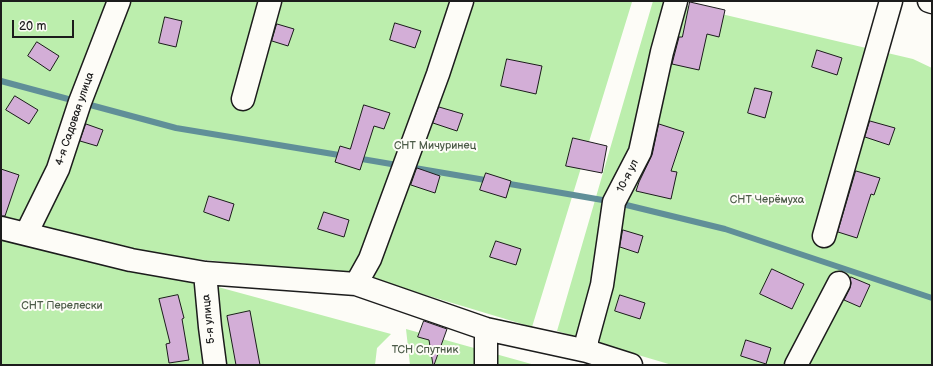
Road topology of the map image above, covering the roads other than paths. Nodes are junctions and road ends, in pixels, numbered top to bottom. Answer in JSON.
{"nodes":[{"id":1,"x":119,"y":1,"type":"edge"},
{"id":2,"x":270,"y":1,"type":"edge"},
{"id":3,"x":462,"y":1,"type":"edge"},
{"id":4,"x":676,"y":1,"type":"edge"},
{"id":5,"x":891,"y":1,"type":"edge"},
{"id":6,"x":928,"y":1,"type":"edge"},
{"id":7,"x":932,"y":2,"type":"edge"},
{"id":8,"x":243,"y":99,"type":"dead end"},
{"id":9,"x":1,"y":228,"type":"edge"},
{"id":10,"x":26,"y":234,"type":"junction"},
{"id":11,"x":824,"y":236,"type":"dead end"},
{"id":12,"x":205,"y":273,"type":"junction"},
{"id":13,"x":839,"y":283,"type":"dead end"},
{"id":14,"x":356,"y":284,"type":"junction"},
{"id":15,"x":486,"y":329,"type":"junction"},
{"id":16,"x":587,"y":351,"type":"junction"},
{"id":17,"x":215,"y":365,"type":"edge"},
{"id":18,"x":486,"y":365,"type":"edge"},
{"id":19,"x":631,"y":365,"type":"edge"},
{"id":20,"x":796,"y":365,"type":"edge"}],
"edges":[{"from":1,"to":10,"type":"street","name":"4-я Садовая улица"},
{"from":2,"to":8,"type":"street"},
{"from":3,"to":14,"type":"street"},
{"from":4,"to":16,"type":"street","name":"10-я ул"},
{"from":5,"to":11,"type":"street"},
{"from":6,"to":7,"type":"street"},
{"from":9,"to":10,"type":"street"},
{"from":10,"to":12,"type":"street"},
{"from":12,"to":14,"type":"street"},
{"from":12,"to":17,"type":"street","name":"5-я улица"},
{"from":13,"to":20,"type":"street"},
{"from":14,"to":15,"type":"street"},
{"from":15,"to":16,"type":"street"},
{"from":15,"to":18,"type":"street"},
{"from":16,"to":19,"type":"street"}]}
